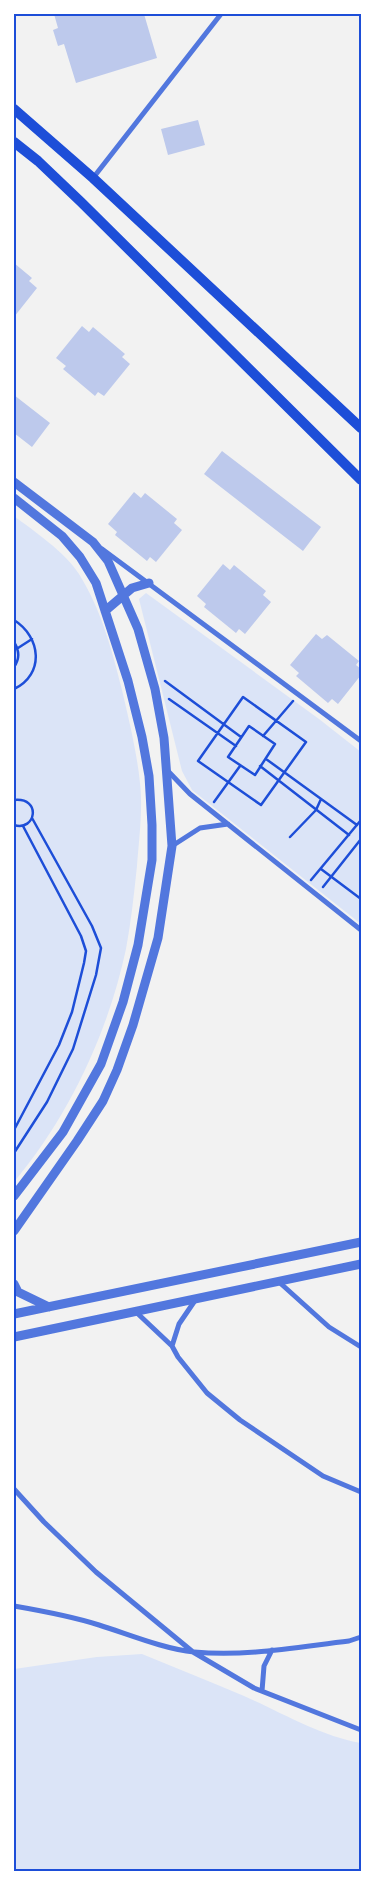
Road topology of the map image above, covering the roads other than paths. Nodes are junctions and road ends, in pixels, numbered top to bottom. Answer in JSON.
{"nodes":[{"id":1,"x":221,"y":14,"type":"edge"},
{"id":2,"x":14,"y":109,"type":"edge"},
{"id":3,"x":14,"y":142,"type":"edge"},
{"id":4,"x":93,"y":178,"type":"junction"},
{"id":5,"x":361,"y":428,"type":"edge"},
{"id":6,"x":361,"y":480,"type":"edge"},
{"id":7,"x":14,"y":482,"type":"edge"},
{"id":8,"x":14,"y":498,"type":"edge"},
{"id":9,"x":93,"y":542,"type":"junction"},
{"id":10,"x":149,"y":583,"type":"junction"},
{"id":11,"x":123,"y":596,"type":"junction"},
{"id":12,"x":105,"y":611,"type":"junction"},
{"id":13,"x":361,"y":740,"type":"edge"},
{"id":14,"x":167,"y":770,"type":"junction"},
{"id":15,"x":228,"y":824,"type":"junction"},
{"id":16,"x":172,"y":846,"type":"junction"},
{"id":17,"x":361,"y":930,"type":"edge"},
{"id":18,"x":14,"y":1196,"type":"edge"},
{"id":19,"x":14,"y":1231,"type":"edge"},
{"id":20,"x":361,"y":1242,"type":"edge"},
{"id":21,"x":361,"y":1264,"type":"edge"},
{"id":22,"x":279,"y":1282,"type":"junction"},
{"id":23,"x":14,"y":1284,"type":"edge"},
{"id":24,"x":196,"y":1299,"type":"junction"},
{"id":25,"x":49,"y":1307,"type":"junction"},
{"id":26,"x":136,"y":1311,"type":"junction"},
{"id":27,"x":14,"y":1314,"type":"edge"},
{"id":28,"x":14,"y":1337,"type":"edge"},
{"id":29,"x":172,"y":1346,"type":"junction"},
{"id":30,"x":361,"y":1346,"type":"edge"},
{"id":31,"x":14,"y":1490,"type":"edge"},
{"id":32,"x":361,"y":1492,"type":"edge"},
{"id":33,"x":14,"y":1606,"type":"edge"},
{"id":34,"x":361,"y":1637,"type":"edge"},
{"id":35,"x":272,"y":1650,"type":"junction"},
{"id":36,"x":193,"y":1652,"type":"junction"},
{"id":37,"x":262,"y":1692,"type":"junction"},
{"id":38,"x":361,"y":1730,"type":"edge"}],
"edges":[{"from":1,"to":4,"type":"street"},
{"from":2,"to":4,"type":"main road"},
{"from":3,"to":6,"type":"main road"},
{"from":4,"to":5,"type":"main road"},
{"from":7,"to":9,"type":"street"},
{"from":8,"to":12,"type":"street"},
{"from":9,"to":10,"type":"street"},
{"from":9,"to":11,"type":"street"},
{"from":10,"to":11,"type":"street"},
{"from":10,"to":13,"type":"street"},
{"from":11,"to":12,"type":"street"},
{"from":11,"to":14,"type":"street"},
{"from":12,"to":18,"type":"street"},
{"from":14,"to":15,"type":"street"},
{"from":14,"to":16,"type":"street"},
{"from":15,"to":16,"type":"street"},
{"from":15,"to":17,"type":"street"},
{"from":16,"to":19,"type":"street"},
{"from":20,"to":25,"type":"street"},
{"from":21,"to":22,"type":"street"},
{"from":22,"to":24,"type":"street"},
{"from":22,"to":30,"type":"street"},
{"from":23,"to":25,"type":"street"},
{"from":24,"to":26,"type":"street"},
{"from":24,"to":29,"type":"street"},
{"from":25,"to":27,"type":"street"},
{"from":26,"to":28,"type":"street"},
{"from":26,"to":29,"type":"street"},
{"from":29,"to":32,"type":"street"},
{"from":31,"to":36,"type":"street"},
{"from":33,"to":36,"type":"street"},
{"from":34,"to":35,"type":"street"},
{"from":35,"to":36,"type":"street"},
{"from":35,"to":37,"type":"street"},
{"from":36,"to":37,"type":"street"},
{"from":37,"to":38,"type":"street"}]}
